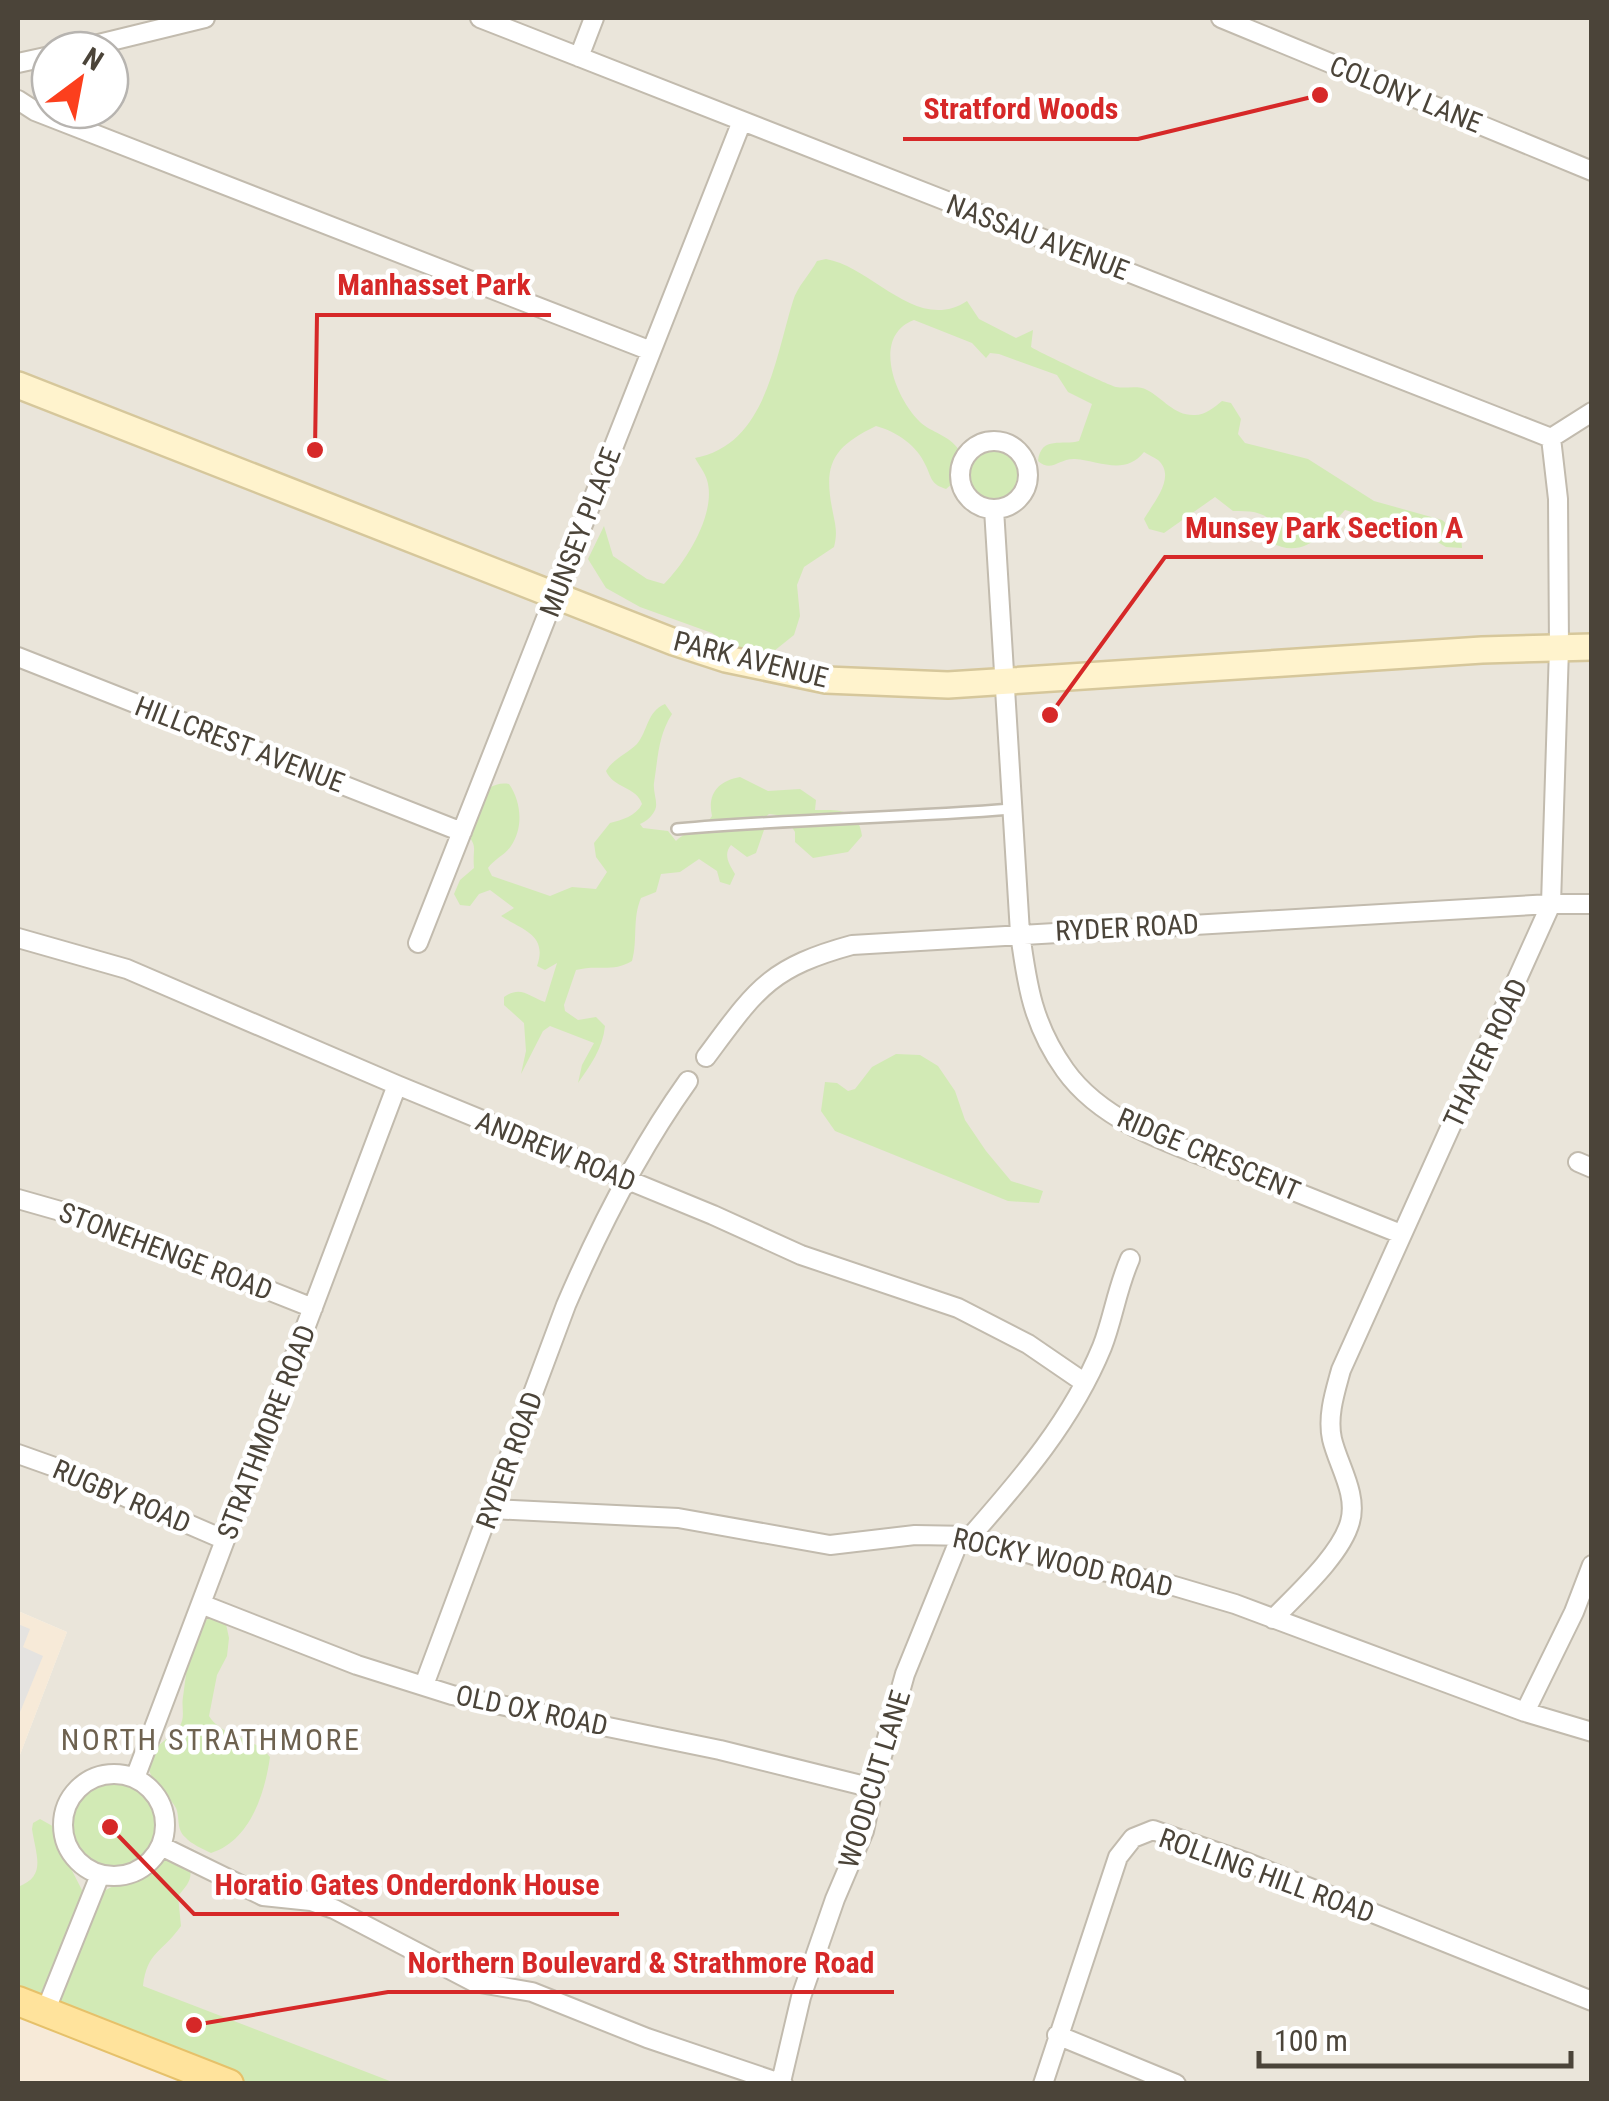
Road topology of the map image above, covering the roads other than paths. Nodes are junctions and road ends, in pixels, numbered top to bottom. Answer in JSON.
{"nodes":[{"id":1,"x":205,"y":18,"type":"edge"},
{"id":2,"x":480,"y":18,"type":"edge"},
{"id":3,"x":594,"y":18,"type":"edge"},
{"id":4,"x":1221,"y":18,"type":"edge"},
{"id":5,"x":130,"y":36,"type":"edge"},
{"id":6,"x":579,"y":57,"type":"junction"},
{"id":7,"x":18,"y":100,"type":"edge"},
{"id":8,"x":742,"y":121,"type":"junction"},
{"id":9,"x":1592,"y":171,"type":"edge"},
{"id":10,"x":651,"y":350,"type":"junction"},
{"id":11,"x":18,"y":385,"type":"edge"},
{"id":12,"x":1592,"y":412,"type":"edge"},
{"id":13,"x":1551,"y":438,"type":"junction"},
{"id":14,"x":994,"y":509,"type":"dead end"},
{"id":15,"x":555,"y":595,"type":"junction"},
{"id":16,"x":1560,"y":648,"type":"junction"},
{"id":17,"x":1592,"y":648,"type":"edge"},
{"id":18,"x":18,"y":657,"type":"edge"},
{"id":19,"x":1004,"y":681,"type":"junction"},
{"id":20,"x":1012,"y":809,"type":"junction"},
{"id":21,"x":677,"y":829,"type":"dead end"},
{"id":22,"x":462,"y":832,"type":"junction"},
{"id":23,"x":1551,"y":904,"type":"junction"},
{"id":24,"x":1592,"y":904,"type":"edge"},
{"id":25,"x":1020,"y":933,"type":"junction"},
{"id":26,"x":18,"y":938,"type":"edge"},
{"id":27,"x":418,"y":943,"type":"dead end"},
{"id":28,"x":706,"y":1057,"type":"dead end"},
{"id":29,"x":688,"y":1081,"type":"dead end"},
{"id":30,"x":396,"y":1086,"type":"junction"},
{"id":31,"x":626,"y":1180,"type":"junction"},
{"id":32,"x":18,"y":1199,"type":"edge"},
{"id":33,"x":1401,"y":1234,"type":"junction"},
{"id":34,"x":1130,"y":1260,"type":"dead end"},
{"id":35,"x":312,"y":1308,"type":"junction"},
{"id":36,"x":1086,"y":1383,"type":"junction"},
{"id":37,"x":18,"y":1454,"type":"edge"},
{"id":38,"x":490,"y":1509,"type":"junction"},
{"id":39,"x":966,"y":1536,"type":"junction"},
{"id":40,"x":225,"y":1540,"type":"junction"},
{"id":41,"x":1592,"y":1565,"type":"edge"},
{"id":42,"x":201,"y":1604,"type":"junction"},
{"id":43,"x":1273,"y":1619,"type":"junction"},
{"id":44,"x":424,"y":1685,"type":"junction"},
{"id":45,"x":1526,"y":1712,"type":"junction"},
{"id":46,"x":1592,"y":1732,"type":"edge"},
{"id":47,"x":135,"y":1778,"type":"junction"},
{"id":48,"x":873,"y":1788,"type":"junction"},
{"id":49,"x":162,"y":1846,"type":"junction"},
{"id":50,"x":100,"y":1875,"type":"junction"},
{"id":51,"x":1592,"y":2000,"type":"edge"},
{"id":52,"x":18,"y":2002,"type":"edge"},
{"id":53,"x":46,"y":2012,"type":"junction"},
{"id":54,"x":1057,"y":2035,"type":"junction"},
{"id":55,"x":782,"y":2083,"type":"edge"},
{"id":56,"x":230,"y":2084,"type":"edge"},
{"id":57,"x":1043,"y":2084,"type":"edge"},
{"id":58,"x":1176,"y":2084,"type":"edge"}],
"edges":[{"from":1,"to":5,"type":"street"},
{"from":2,"to":6,"type":"street","name":"NASSAU AVENUE"},
{"from":3,"to":6,"type":"street"},
{"from":4,"to":9,"type":"street","name":"COLONY LANE"},
{"from":6,"to":8,"type":"street","name":"NASSAU AVENUE"},
{"from":7,"to":10,"type":"street"},
{"from":8,"to":10,"type":"street","name":"MUNSEY PLACE"},
{"from":8,"to":13,"type":"street","name":"NASSAU AVENUE"},
{"from":10,"to":15,"type":"street","name":"MUNSEY PLACE"},
{"from":11,"to":15,"type":"street","name":"PARK AVENUE"},
{"from":12,"to":13,"type":"street"},
{"from":13,"to":16,"type":"street","name":"THAYER ROAD"},
{"from":14,"to":19,"type":"street","name":"RIDGE CRESCENT"},
{"from":15,"to":19,"type":"street","name":"PARK AVENUE"},
{"from":15,"to":22,"type":"street","name":"MUNSEY PLACE"},
{"from":16,"to":17,"type":"street","name":"PARK AVENUE"},
{"from":16,"to":19,"type":"street","name":"PARK AVENUE"},
{"from":16,"to":23,"type":"street","name":"THAYER ROAD"},
{"from":18,"to":22,"type":"street","name":"HILLCREST AVENUE"},
{"from":19,"to":20,"type":"street","name":"RIDGE CRESCENT"},
{"from":20,"to":21,"type":"lane"},
{"from":20,"to":25,"type":"street","name":"RIDGE CRESCENT"},
{"from":22,"to":27,"type":"street","name":"MUNSEY PLACE"},
{"from":23,"to":24,"type":"street","name":"RYDER ROAD"},
{"from":23,"to":25,"type":"street","name":"RYDER ROAD"},
{"from":23,"to":33,"type":"street","name":"THAYER ROAD"},
{"from":25,"to":28,"type":"street","name":"RYDER ROAD"},
{"from":25,"to":33,"type":"street","name":"RIDGE CRESCENT"},
{"from":26,"to":30,"type":"street","name":"ANDREW ROAD"},
{"from":29,"to":31,"type":"street","name":"RYDER ROAD"},
{"from":30,"to":31,"type":"street","name":"ANDREW ROAD"},
{"from":30,"to":35,"type":"street","name":"STRATHMORE ROAD"},
{"from":31,"to":36,"type":"street","name":"ANDREW ROAD"},
{"from":31,"to":38,"type":"street","name":"RYDER ROAD"},
{"from":32,"to":35,"type":"street","name":"STONEHENGE ROAD"},
{"from":33,"to":43,"type":"street","name":"THAYER ROAD"},
{"from":34,"to":36,"type":"street","name":"WOODCUT LANE"},
{"from":35,"to":40,"type":"street","name":"STRATHMORE ROAD"},
{"from":36,"to":39,"type":"street","name":"WOODCUT LANE"},
{"from":37,"to":40,"type":"street","name":"RUGBY ROAD"},
{"from":38,"to":39,"type":"street","name":"ROCKY WOOD ROAD"},
{"from":38,"to":44,"type":"street","name":"RYDER ROAD"},
{"from":39,"to":43,"type":"street","name":"ROCKY WOOD ROAD"},
{"from":39,"to":48,"type":"street","name":"WOODCUT LANE"},
{"from":40,"to":42,"type":"street","name":"STRATHMORE ROAD"},
{"from":41,"to":45,"type":"street"},
{"from":42,"to":44,"type":"street","name":"OLD OX ROAD"},
{"from":42,"to":47,"type":"street","name":"STRATHMORE ROAD"},
{"from":43,"to":45,"type":"street","name":"ROCKY WOOD ROAD"},
{"from":44,"to":48,"type":"street","name":"OLD OX ROAD"},
{"from":45,"to":46,"type":"street","name":"ROCKY WOOD ROAD"},
{"from":47,"to":49,"type":"street"},
{"from":47,"to":50,"type":"street"},
{"from":48,"to":55,"type":"street","name":"WOODCUT LANE"},
{"from":49,"to":50,"type":"street"},
{"from":49,"to":55,"type":"street"},
{"from":50,"to":53,"type":"street"},
{"from":51,"to":54,"type":"street","name":"ROLLING HILL ROAD"},
{"from":52,"to":53,"type":"main road"},
{"from":53,"to":56,"type":"main road"},
{"from":54,"to":57,"type":"street","name":"ROLLING HILL ROAD"},
{"from":54,"to":58,"type":"street"}]}
